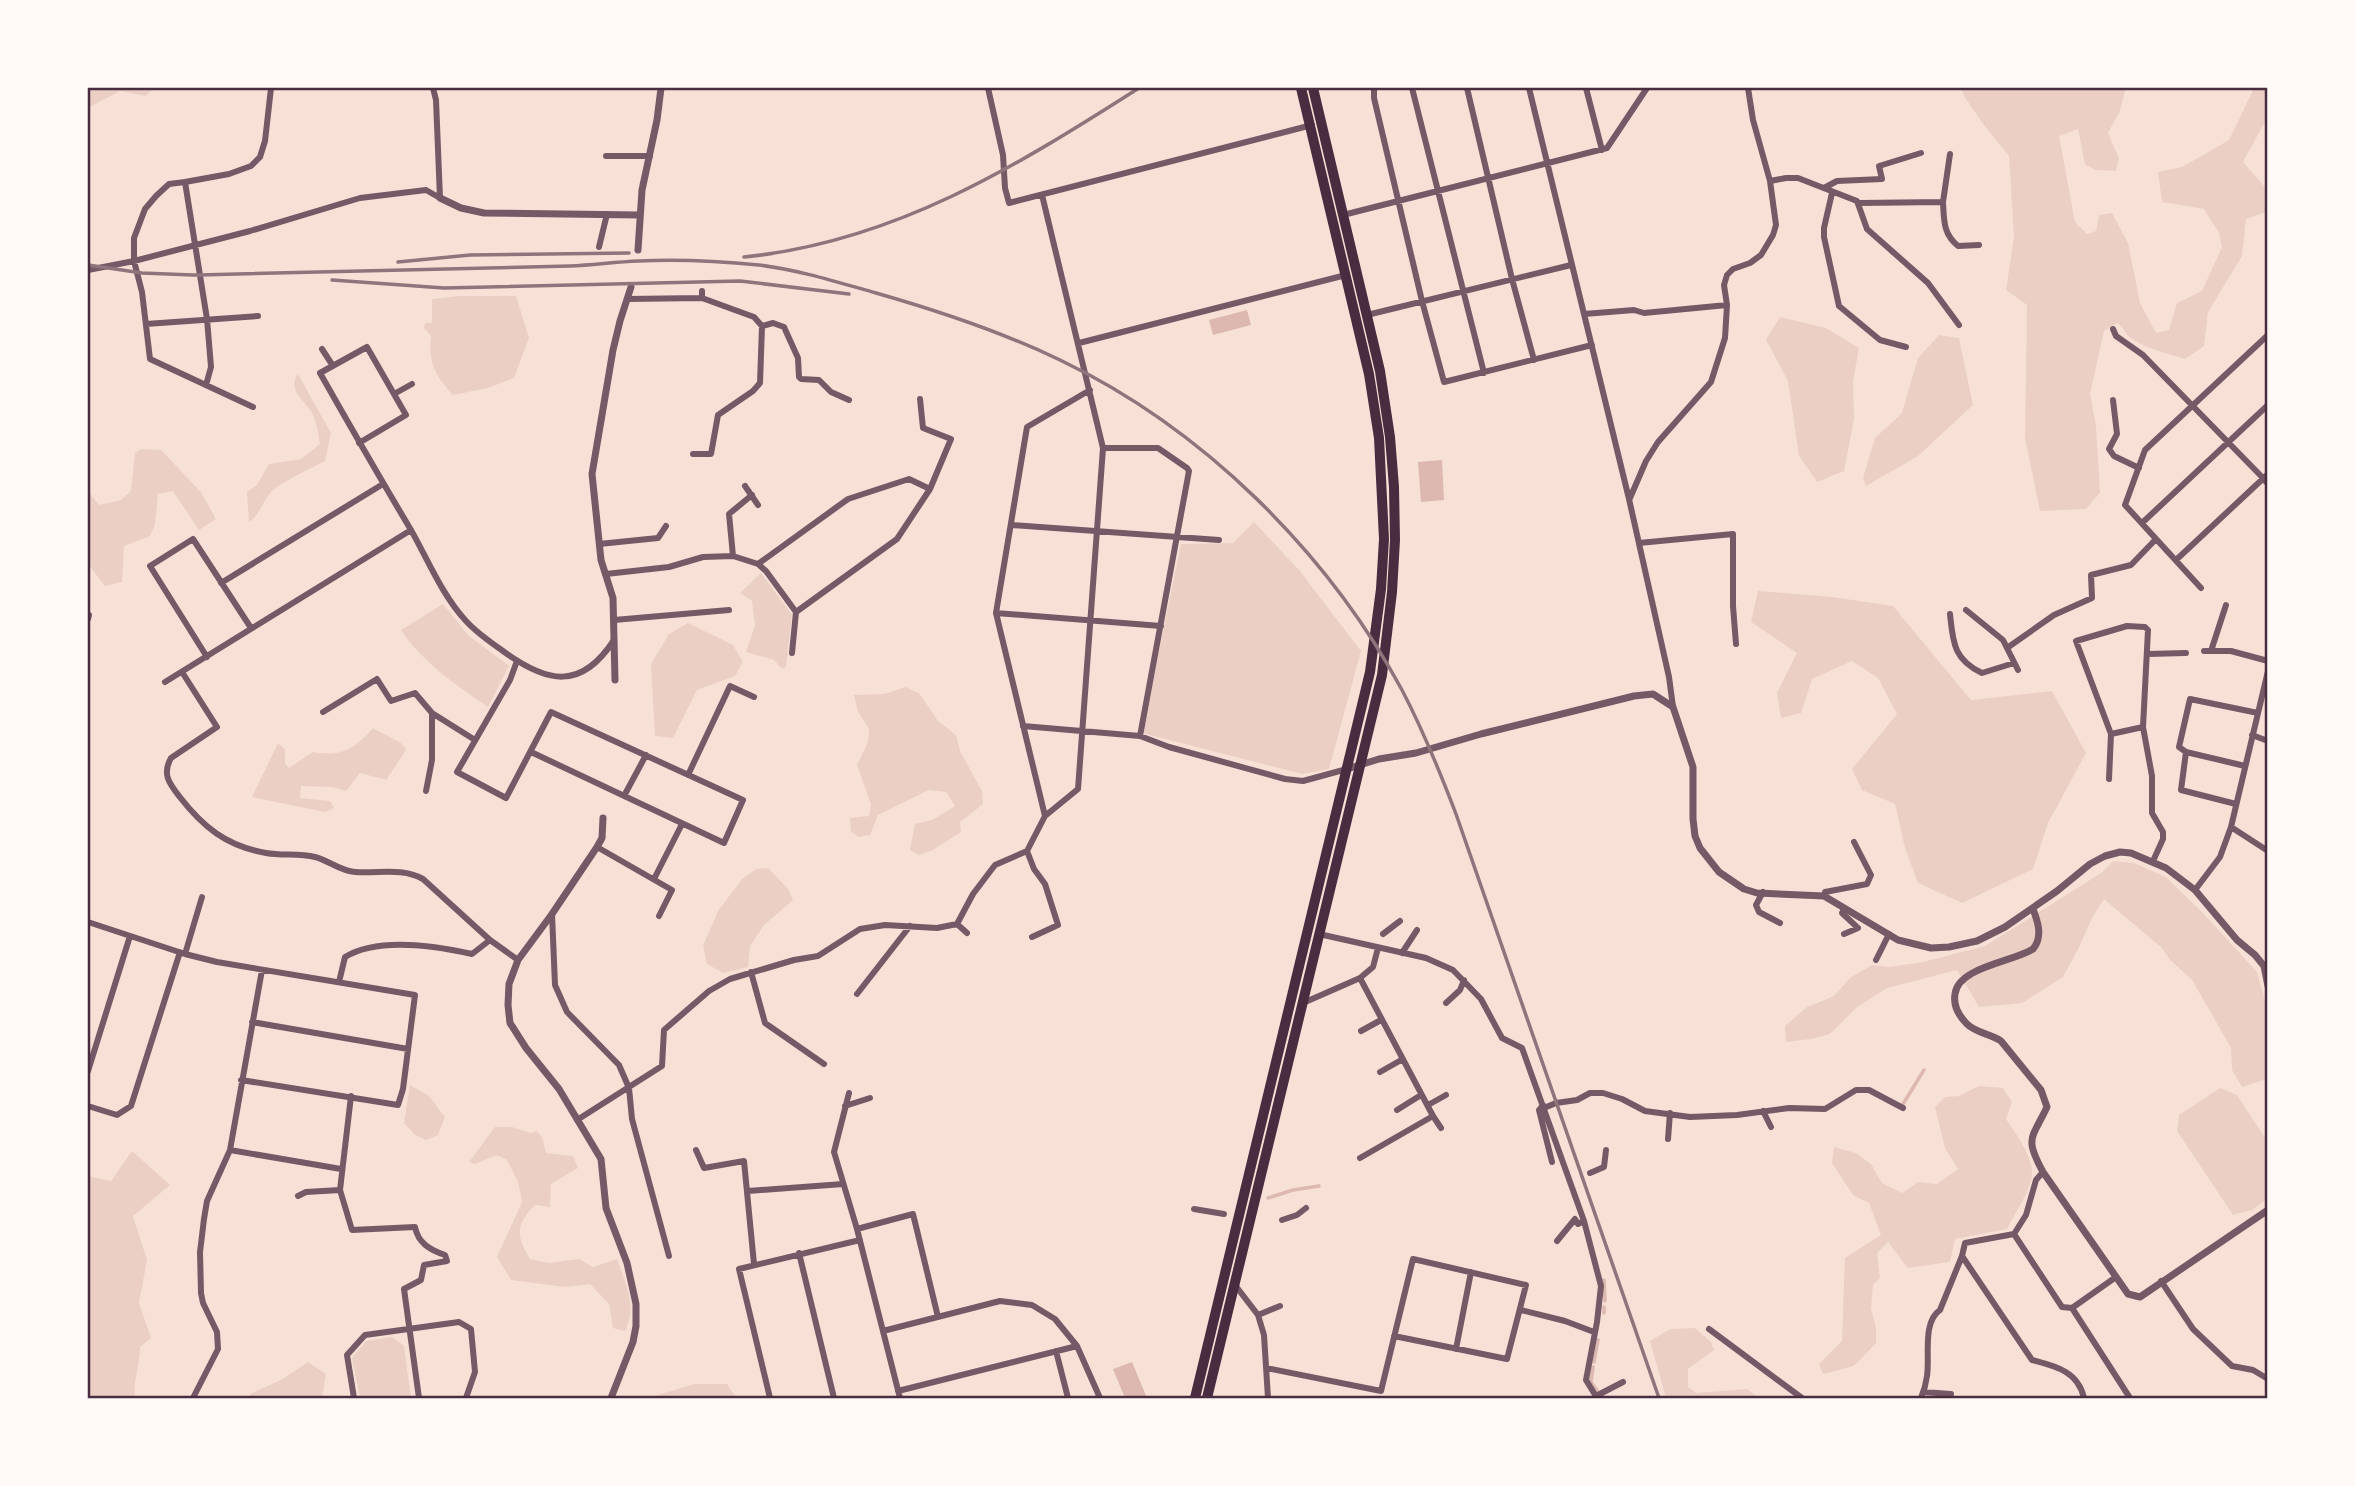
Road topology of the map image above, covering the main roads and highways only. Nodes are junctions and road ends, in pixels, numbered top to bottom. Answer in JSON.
{"nodes":[{"id":1,"x":1301,"y":88,"type":"edge"},
{"id":2,"x":1313,"y":88,"type":"edge"},
{"id":3,"x":1195,"y":1398,"type":"edge"},
{"id":4,"x":1207,"y":1398,"type":"edge"}],
"edges":[{"from":1,"to":3,"type":"highway"},
{"from":2,"to":4,"type":"highway"}]}
